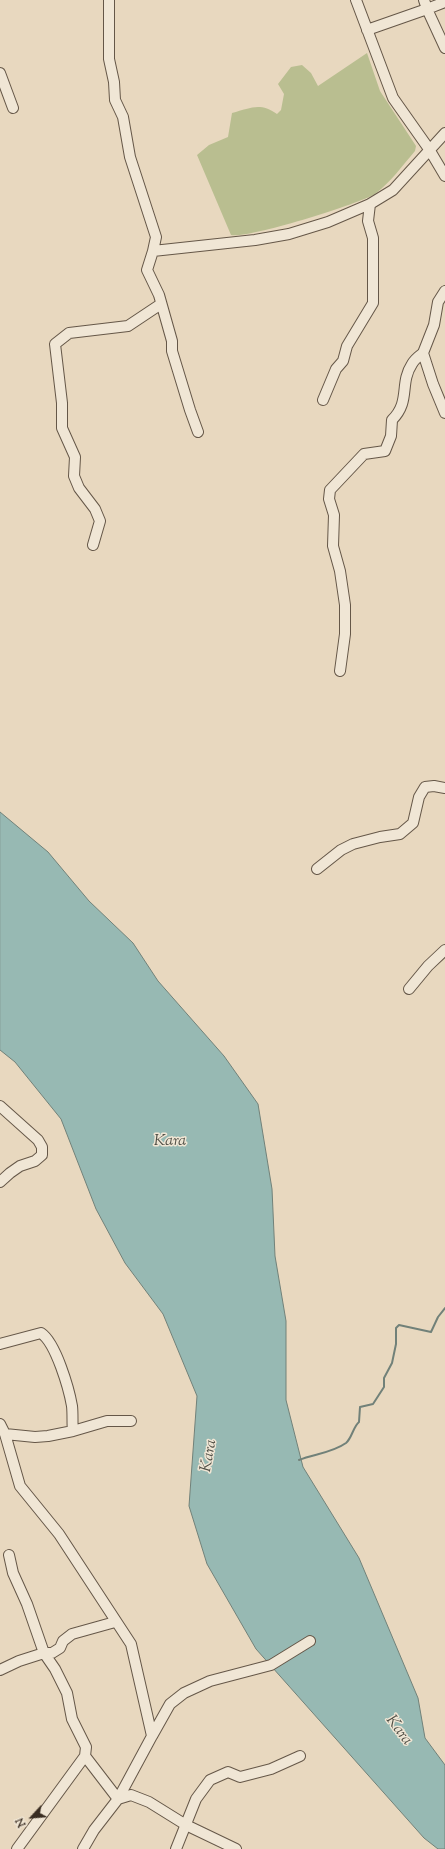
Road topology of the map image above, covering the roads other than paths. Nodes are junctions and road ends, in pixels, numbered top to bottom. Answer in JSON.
{"nodes":[{"id":1,"x":108,"y":0,"type":"edge"},
{"id":2,"x":356,"y":0,"type":"edge"},
{"id":3,"x":445,"y":2,"type":"edge"},
{"id":4,"x":426,"y":5,"type":"edge"},
{"id":5,"x":367,"y":30,"type":"junction"},
{"id":6,"x":445,"y":48,"type":"edge"},
{"id":7,"x":0,"y":73,"type":"edge"},
{"id":8,"x":13,"y":108,"type":"dead end"},
{"id":9,"x":445,"y":133,"type":"edge"},
{"id":10,"x":429,"y":149,"type":"junction"},
{"id":11,"x":445,"y":176,"type":"edge"},
{"id":12,"x":370,"y":204,"type":"junction"},
{"id":13,"x":153,"y":251,"type":"junction"},
{"id":14,"x":445,"y":291,"type":"edge"},
{"id":15,"x":161,"y":304,"type":"junction"},
{"id":16,"x":423,"y":353,"type":"junction"},
{"id":17,"x":323,"y":400,"type":"dead end"},
{"id":18,"x":445,"y":414,"type":"edge"},
{"id":19,"x":198,"y":432,"type":"dead end"},
{"id":20,"x":93,"y":545,"type":"dead end"},
{"id":21,"x":340,"y":671,"type":"dead end"},
{"id":22,"x":445,"y":788,"type":"edge"},
{"id":23,"x":317,"y":868,"type":"dead end"},
{"id":24,"x":445,"y":950,"type":"edge"},
{"id":25,"x":409,"y":988,"type":"dead end"},
{"id":26,"x":0,"y":1106,"type":"edge"},
{"id":27,"x":0,"y":1182,"type":"edge"},
{"id":28,"x":0,"y":1344,"type":"edge"},
{"id":29,"x":131,"y":1421,"type":"dead end"},
{"id":30,"x":0,"y":1424,"type":"edge"},
{"id":31,"x":73,"y":1432,"type":"junction"},
{"id":32,"x":5,"y":1434,"type":"junction"},
{"id":33,"x":8,"y":1554,"type":"dead end"},
{"id":34,"x":116,"y":1622,"type":"junction"},
{"id":35,"x":310,"y":1641,"type":"dead end"},
{"id":36,"x":44,"y":1653,"type":"junction"},
{"id":37,"x":0,"y":1670,"type":"edge"},
{"id":38,"x":152,"y":1736,"type":"junction"},
{"id":39,"x":85,"y":1756,"type":"junction"},
{"id":40,"x":300,"y":1756,"type":"dead end"},
{"id":41,"x":118,"y":1799,"type":"junction"},
{"id":42,"x":186,"y":1825,"type":"junction"},
{"id":43,"x":17,"y":1849,"type":"edge"},
{"id":44,"x":83,"y":1849,"type":"edge"},
{"id":45,"x":176,"y":1849,"type":"edge"},
{"id":46,"x":236,"y":1849,"type":"edge"}],
"edges":[{"from":1,"to":13,"type":"street"},
{"from":2,"to":5,"type":"street"},
{"from":3,"to":4,"type":"street"},
{"from":4,"to":5,"type":"street"},
{"from":4,"to":6,"type":"street"},
{"from":5,"to":10,"type":"street"},
{"from":7,"to":8,"type":"street"},
{"from":9,"to":10,"type":"street"},
{"from":10,"to":11,"type":"street"},
{"from":10,"to":12,"type":"street"},
{"from":12,"to":13,"type":"street"},
{"from":12,"to":17,"type":"street"},
{"from":13,"to":15,"type":"street"},
{"from":14,"to":16,"type":"street"},
{"from":15,"to":19,"type":"street"},
{"from":15,"to":20,"type":"street"},
{"from":16,"to":18,"type":"street"},
{"from":16,"to":21,"type":"street"},
{"from":22,"to":23,"type":"street"},
{"from":24,"to":25,"type":"street"},
{"from":26,"to":27,"type":"street"},
{"from":28,"to":31,"type":"street"},
{"from":29,"to":31,"type":"street"},
{"from":30,"to":32,"type":"street"},
{"from":31,"to":32,"type":"street"},
{"from":32,"to":34,"type":"street"},
{"from":33,"to":36,"type":"street"},
{"from":34,"to":36,"type":"street"},
{"from":34,"to":38,"type":"street"},
{"from":35,"to":38,"type":"street"},
{"from":36,"to":37,"type":"street"},
{"from":36,"to":39,"type":"street"},
{"from":38,"to":41,"type":"street"},
{"from":39,"to":41,"type":"street"},
{"from":39,"to":43,"type":"street"},
{"from":40,"to":42,"type":"street"},
{"from":41,"to":42,"type":"street"},
{"from":41,"to":44,"type":"street"},
{"from":42,"to":45,"type":"street"},
{"from":42,"to":46,"type":"street"}]}
